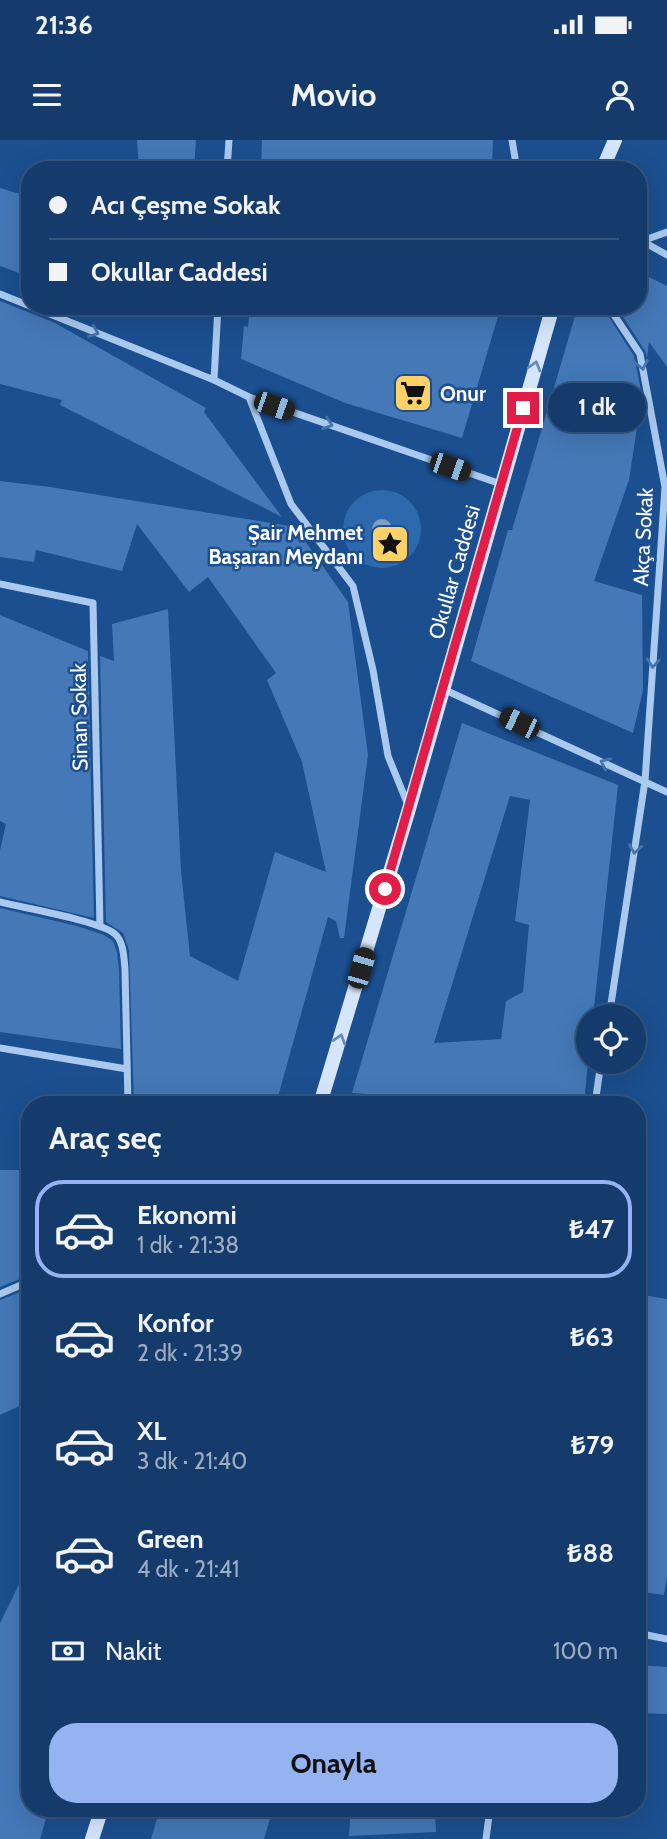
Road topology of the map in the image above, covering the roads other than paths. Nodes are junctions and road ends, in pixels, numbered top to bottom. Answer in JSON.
{"nodes":[{"id":1,"x":229,"y":140,"type":"edge"},
{"id":2,"x":512,"y":140,"type":"edge"},
{"id":3,"x":615,"y":140,"type":"edge"},
{"id":4,"x":228,"y":161,"type":"edge"},
{"id":5,"x":516,"y":161,"type":"edge"},
{"id":6,"x":606,"y":161,"type":"edge"},
{"id":7,"x":667,"y":232,"type":"edge"},
{"id":8,"x":647,"y":239,"type":"edge"},
{"id":9,"x":647,"y":245,"type":"edge"},
{"id":10,"x":667,"y":254,"type":"edge"},
{"id":11,"x":0,"y":294,"type":"edge"},
{"id":12,"x":21,"y":302,"type":"edge"},
{"id":13,"x":52,"y":315,"type":"edge"},
{"id":14,"x":218,"y":315,"type":"edge"},
{"id":15,"x":550,"y":315,"type":"edge"},
{"id":16,"x":614,"y":315,"type":"edge"},
{"id":17,"x":214,"y":380,"type":"junction"},
{"id":18,"x":248,"y":397,"type":"junction"},
{"id":19,"x":500,"y":484,"type":"junction"},
{"id":20,"x":0,"y":584,"type":"edge"},
{"id":21,"x":443,"y":689,"type":"junction"},
{"id":22,"x":645,"y":781,"type":"junction"},
{"id":23,"x":667,"y":792,"type":"edge"},
{"id":24,"x":409,"y":809,"type":"junction"},
{"id":25,"x":0,"y":902,"type":"edge"},
{"id":26,"x":100,"y":926,"type":"junction"},
{"id":27,"x":611,"y":1004,"type":"edge"},
{"id":28,"x":0,"y":1048,"type":"edge"},
{"id":29,"x":127,"y":1069,"type":"junction"},
{"id":30,"x":599,"y":1074,"type":"edge"},
{"id":31,"x":128,"y":1096,"type":"edge"},
{"id":32,"x":323,"y":1096,"type":"edge"},
{"id":33,"x":596,"y":1096,"type":"edge"},
{"id":34,"x":21,"y":1285,"type":"edge"},
{"id":35,"x":0,"y":1294,"type":"edge"},
{"id":36,"x":646,"y":1635,"type":"edge"},
{"id":37,"x":667,"y":1639,"type":"edge"},
{"id":38,"x":99,"y":1817,"type":"edge"},
{"id":39,"x":489,"y":1817,"type":"edge"},
{"id":40,"x":92,"y":1839,"type":"edge"},
{"id":41,"x":486,"y":1839,"type":"edge"}],
"edges":[{"from":1,"to":4,"type":"street"},
{"from":2,"to":5,"type":"street"},
{"from":3,"to":6,"type":"main road"},
{"from":7,"to":8,"type":"street"},
{"from":9,"to":10,"type":"street"},
{"from":11,"to":12,"type":"street"},
{"from":13,"to":17,"type":"street","one_way":true},
{"from":14,"to":17,"type":"street"},
{"from":19,"to":15,"type":"main road","name":"Okullar Caddesi","one_way":true},
{"from":16,"to":22,"type":"street","name":"Akça Sokak","one_way":true},
{"from":17,"to":18,"type":"street"},
{"from":18,"to":19,"type":"street","one_way":true},
{"from":18,"to":24,"type":"street"},
{"from":19,"to":21,"type":"main road","name":"Okullar Caddesi"},
{"from":20,"to":26,"type":"street","name":"Sinan Sokak"},
{"from":22,"to":21,"type":"street","one_way":true},
{"from":21,"to":24,"type":"main road","name":"Okullar Caddesi"},
{"from":22,"to":23,"type":"street"},
{"from":22,"to":27,"type":"street","name":"Akça Sokak","one_way":true},
{"from":32,"to":24,"type":"main road","name":"Okullar Caddesi","one_way":true},
{"from":25,"to":26,"type":"street"},
{"from":26,"to":29,"type":"street"},
{"from":28,"to":29,"type":"street"},
{"from":29,"to":31,"type":"street"},
{"from":30,"to":33,"type":"street"},
{"from":34,"to":35,"type":"street"},
{"from":36,"to":37,"type":"street"},
{"from":38,"to":40,"type":"main road"},
{"from":39,"to":41,"type":"street"}]}
